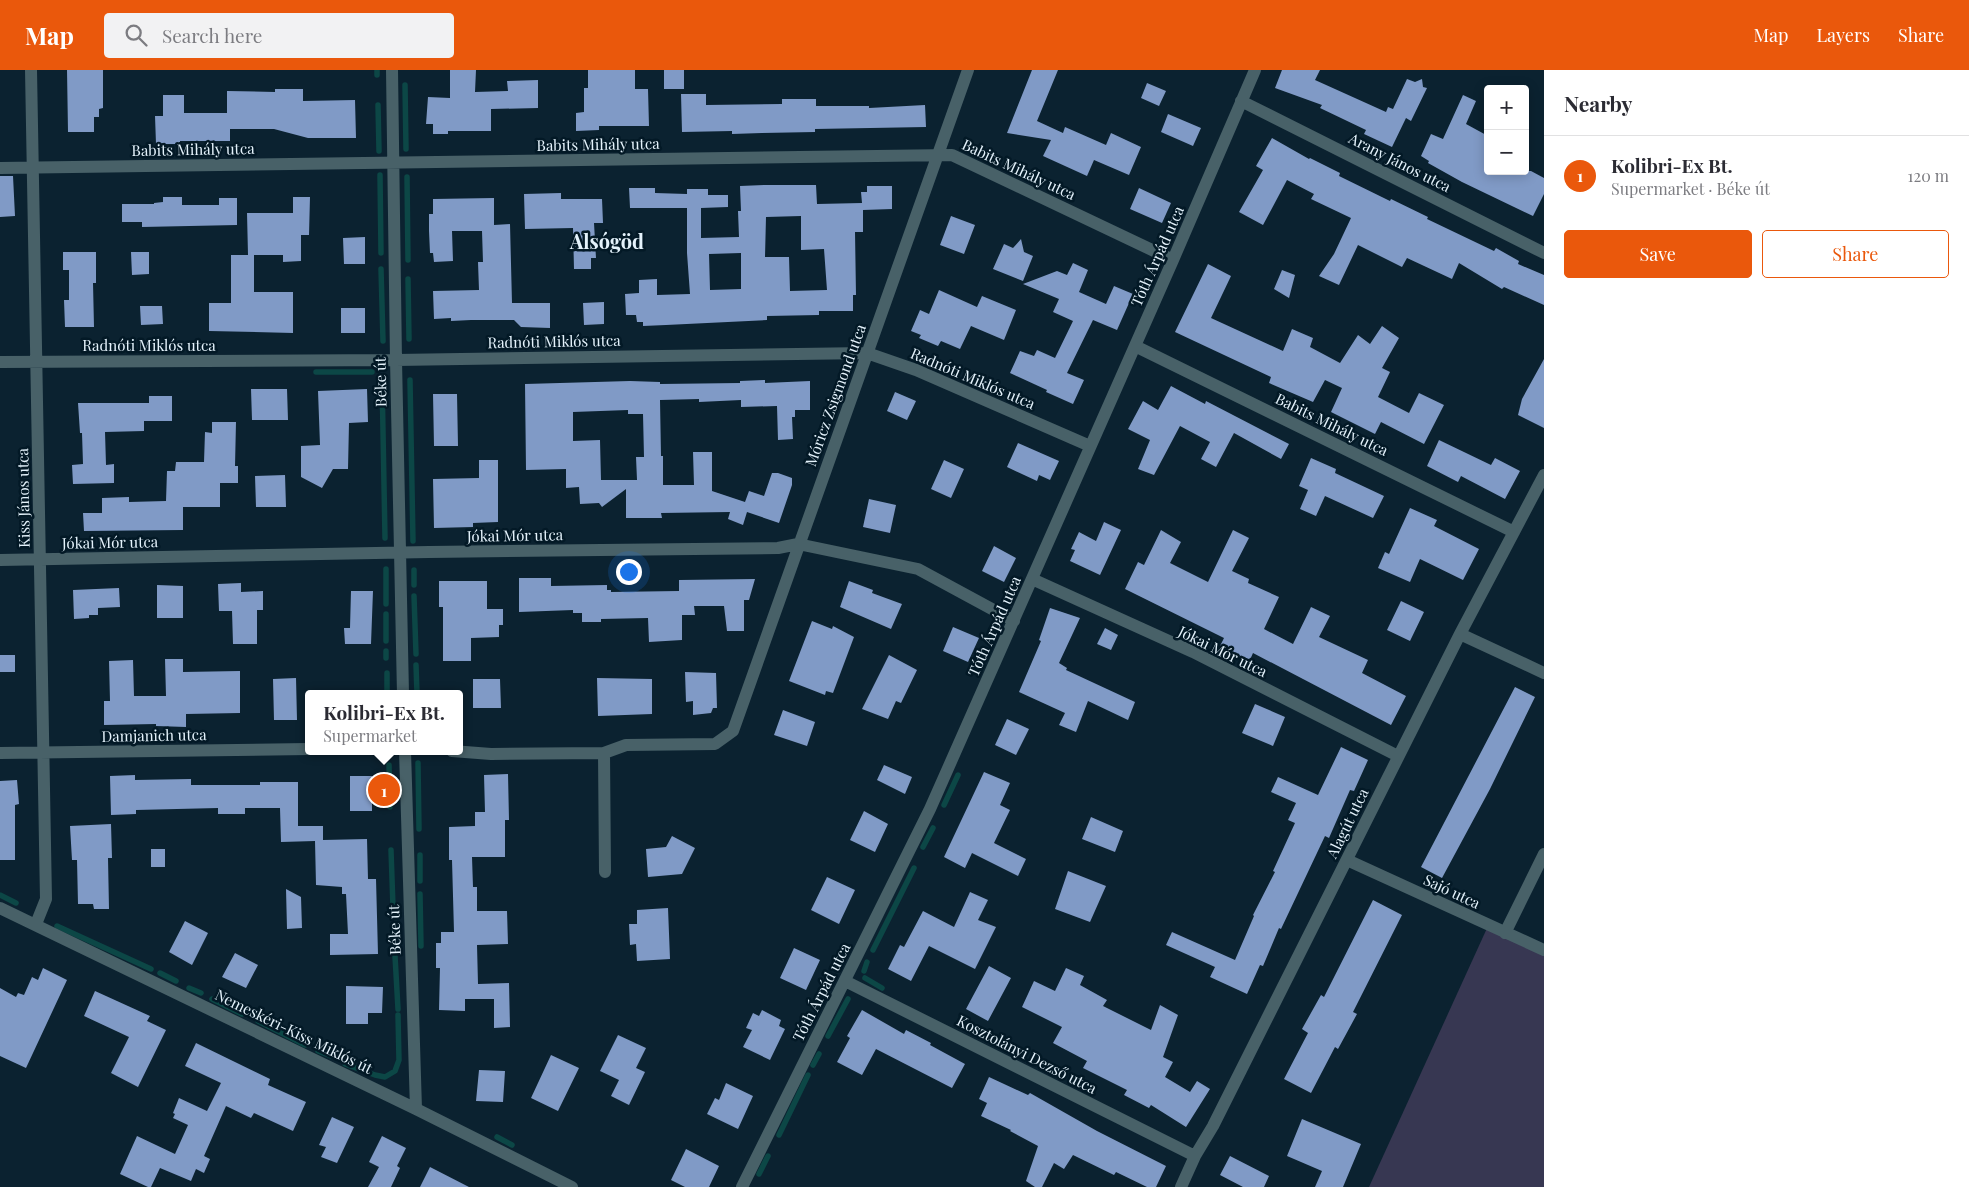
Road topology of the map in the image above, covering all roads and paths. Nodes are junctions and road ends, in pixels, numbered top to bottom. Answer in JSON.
{"nodes":[{"id":1,"x":31,"y":70,"type":"edge"},
{"id":2,"x":392,"y":70,"type":"edge"},
{"id":3,"x":968,"y":70,"type":"edge"},
{"id":4,"x":1255,"y":70,"type":"edge"},
{"id":5,"x":1242,"y":101,"type":"junction"},
{"id":6,"x":938,"y":156,"type":"junction"},
{"id":7,"x":393,"y":164,"type":"junction"},
{"id":8,"x":33,"y":167,"type":"junction"},
{"id":9,"x":0,"y":168,"type":"edge"},
{"id":10,"x":1544,"y":253,"type":"edge"},
{"id":11,"x":1173,"y":260,"type":"junction"},
{"id":12,"x":1135,"y":346,"type":"junction"},
{"id":13,"x":867,"y":352,"type":"junction"},
{"id":14,"x":396,"y":360,"type":"junction"},
{"id":15,"x":0,"y":362,"type":"edge"},
{"id":16,"x":36,"y":362,"type":"junction"},
{"id":17,"x":1090,"y":446,"type":"junction"},
{"id":18,"x":1544,"y":475,"type":"edge"},
{"id":19,"x":1514,"y":532,"type":"junction"},
{"id":20,"x":798,"y":544,"type":"junction"},
{"id":21,"x":400,"y":553,"type":"junction"},
{"id":22,"x":0,"y":560,"type":"edge"},
{"id":23,"x":41,"y":560,"type":"junction"},
{"id":24,"x":1032,"y":579,"type":"junction"},
{"id":25,"x":1014,"y":621,"type":"junction"},
{"id":26,"x":1460,"y":634,"type":"junction"},
{"id":27,"x":1544,"y":673,"type":"edge"},
{"id":28,"x":404,"y":690,"type":"edge"},
{"id":29,"x":305,"y":749,"type":"edge"},
{"id":30,"x":44,"y":752,"type":"junction"},
{"id":31,"x":463,"y":752,"type":"edge"},
{"id":32,"x":0,"y":753,"type":"edge"},
{"id":33,"x":604,"y":753,"type":"junction"},
{"id":34,"x":405,"y":755,"type":"edge"},
{"id":35,"x":1398,"y":756,"type":"junction"},
{"id":36,"x":1544,"y":854,"type":"edge"},
{"id":37,"x":1347,"y":860,"type":"junction"},
{"id":38,"x":605,"y":872,"type":"dead end"},
{"id":39,"x":0,"y":908,"type":"edge"},
{"id":40,"x":36,"y":924,"type":"junction"},
{"id":41,"x":1505,"y":933,"type":"junction"},
{"id":42,"x":1544,"y":950,"type":"edge"},
{"id":43,"x":845,"y":981,"type":"junction"},
{"id":44,"x":416,"y":1108,"type":"junction"},
{"id":45,"x":1195,"y":1156,"type":"junction"},
{"id":46,"x":572,"y":1187,"type":"edge"},
{"id":47,"x":742,"y":1187,"type":"edge"},
{"id":48,"x":1181,"y":1187,"type":"edge"}],
"edges":[{"from":1,"to":8,"type":"street","name":"Kiss János utca"},
{"from":2,"to":7,"type":"street","name":"Béke út"},
{"from":3,"to":6,"type":"street","name":"Móricz Zsigmond utca"},
{"from":4,"to":5,"type":"street","name":"Tóth Árpád utca"},
{"from":5,"to":10,"type":"street","name":"Arany János utca"},
{"from":5,"to":11,"type":"street","name":"Tóth Árpád utca"},
{"from":6,"to":7,"type":"street","name":"Babits Mihály utca"},
{"from":6,"to":11,"type":"street","name":"Babits Mihály utca"},
{"from":6,"to":13,"type":"street","name":"Móricz Zsigmond utca"},
{"from":7,"to":8,"type":"street","name":"Babits Mihály utca"},
{"from":7,"to":14,"type":"street","name":"Béke út"},
{"from":8,"to":9,"type":"street","name":"Babits Mihály utca"},
{"from":8,"to":16,"type":"street","name":"Kiss János utca"},
{"from":11,"to":12,"type":"street","name":"Tóth Árpád utca"},
{"from":12,"to":17,"type":"street","name":"Tóth Árpád utca"},
{"from":12,"to":19,"type":"street","name":"Babits Mihály utca"},
{"from":13,"to":14,"type":"street","name":"Radnóti Miklós utca"},
{"from":13,"to":17,"type":"street","name":"Radnóti Miklós utca"},
{"from":13,"to":20,"type":"street","name":"Móricz Zsigmond utca"},
{"from":14,"to":16,"type":"street","name":"Radnóti Miklós utca"},
{"from":14,"to":21,"type":"street","name":"Béke út"},
{"from":15,"to":16,"type":"street","name":"Radnóti Miklós utca"},
{"from":16,"to":23,"type":"street","name":"Kiss János utca"},
{"from":17,"to":24,"type":"street","name":"Tóth Árpád utca"},
{"from":18,"to":19,"type":"street","name":"Alagút utca"},
{"from":19,"to":26,"type":"street","name":"Alagút utca"},
{"from":20,"to":21,"type":"street","name":"Jókai Mór utca"},
{"from":20,"to":25,"type":"street","name":"Jókai Mór utca"},
{"from":20,"to":33,"type":"street","name":"Móricz Zsigmond utca"},
{"from":21,"to":23,"type":"street","name":"Jókai Mór utca"},
{"from":21,"to":28,"type":"street","name":"Béke út"},
{"from":22,"to":23,"type":"street","name":"Jókai Mór utca"},
{"from":23,"to":30,"type":"street","name":"Kiss János utca"},
{"from":24,"to":25,"type":"street","name":"Tóth Árpád utca"},
{"from":24,"to":35,"type":"street","name":"Jókai Mór utca"},
{"from":25,"to":43,"type":"street","name":"Tóth Árpád utca"},
{"from":26,"to":27,"type":"street"},
{"from":26,"to":35,"type":"street","name":"Alagút utca"},
{"from":29,"to":30,"type":"street","name":"Damjanich utca"},
{"from":30,"to":32,"type":"street","name":"Damjanich utca"},
{"from":30,"to":40,"type":"street","name":"Kiss János utca"},
{"from":31,"to":33,"type":"street"},
{"from":33,"to":38,"type":"street"},
{"from":34,"to":44,"type":"street","name":"Béke út"},
{"from":35,"to":37,"type":"street","name":"Alagút utca"},
{"from":36,"to":41,"type":"street"},
{"from":37,"to":41,"type":"street","name":"Sajó utca"},
{"from":37,"to":45,"type":"street","name":"Alagút utca"},
{"from":39,"to":40,"type":"street","name":"Nemeskéri-Kiss Miklós út"},
{"from":40,"to":44,"type":"street","name":"Nemeskéri-Kiss Miklós út"},
{"from":41,"to":42,"type":"street","name":"Sajó utca"},
{"from":43,"to":45,"type":"street","name":"Kosztolányi Dezső utca"},
{"from":43,"to":47,"type":"street","name":"Tóth Árpád utca"},
{"from":44,"to":46,"type":"street","name":"Nemeskéri-Kiss Miklós út"},
{"from":45,"to":48,"type":"street","name":"Alagút utca"}]}
